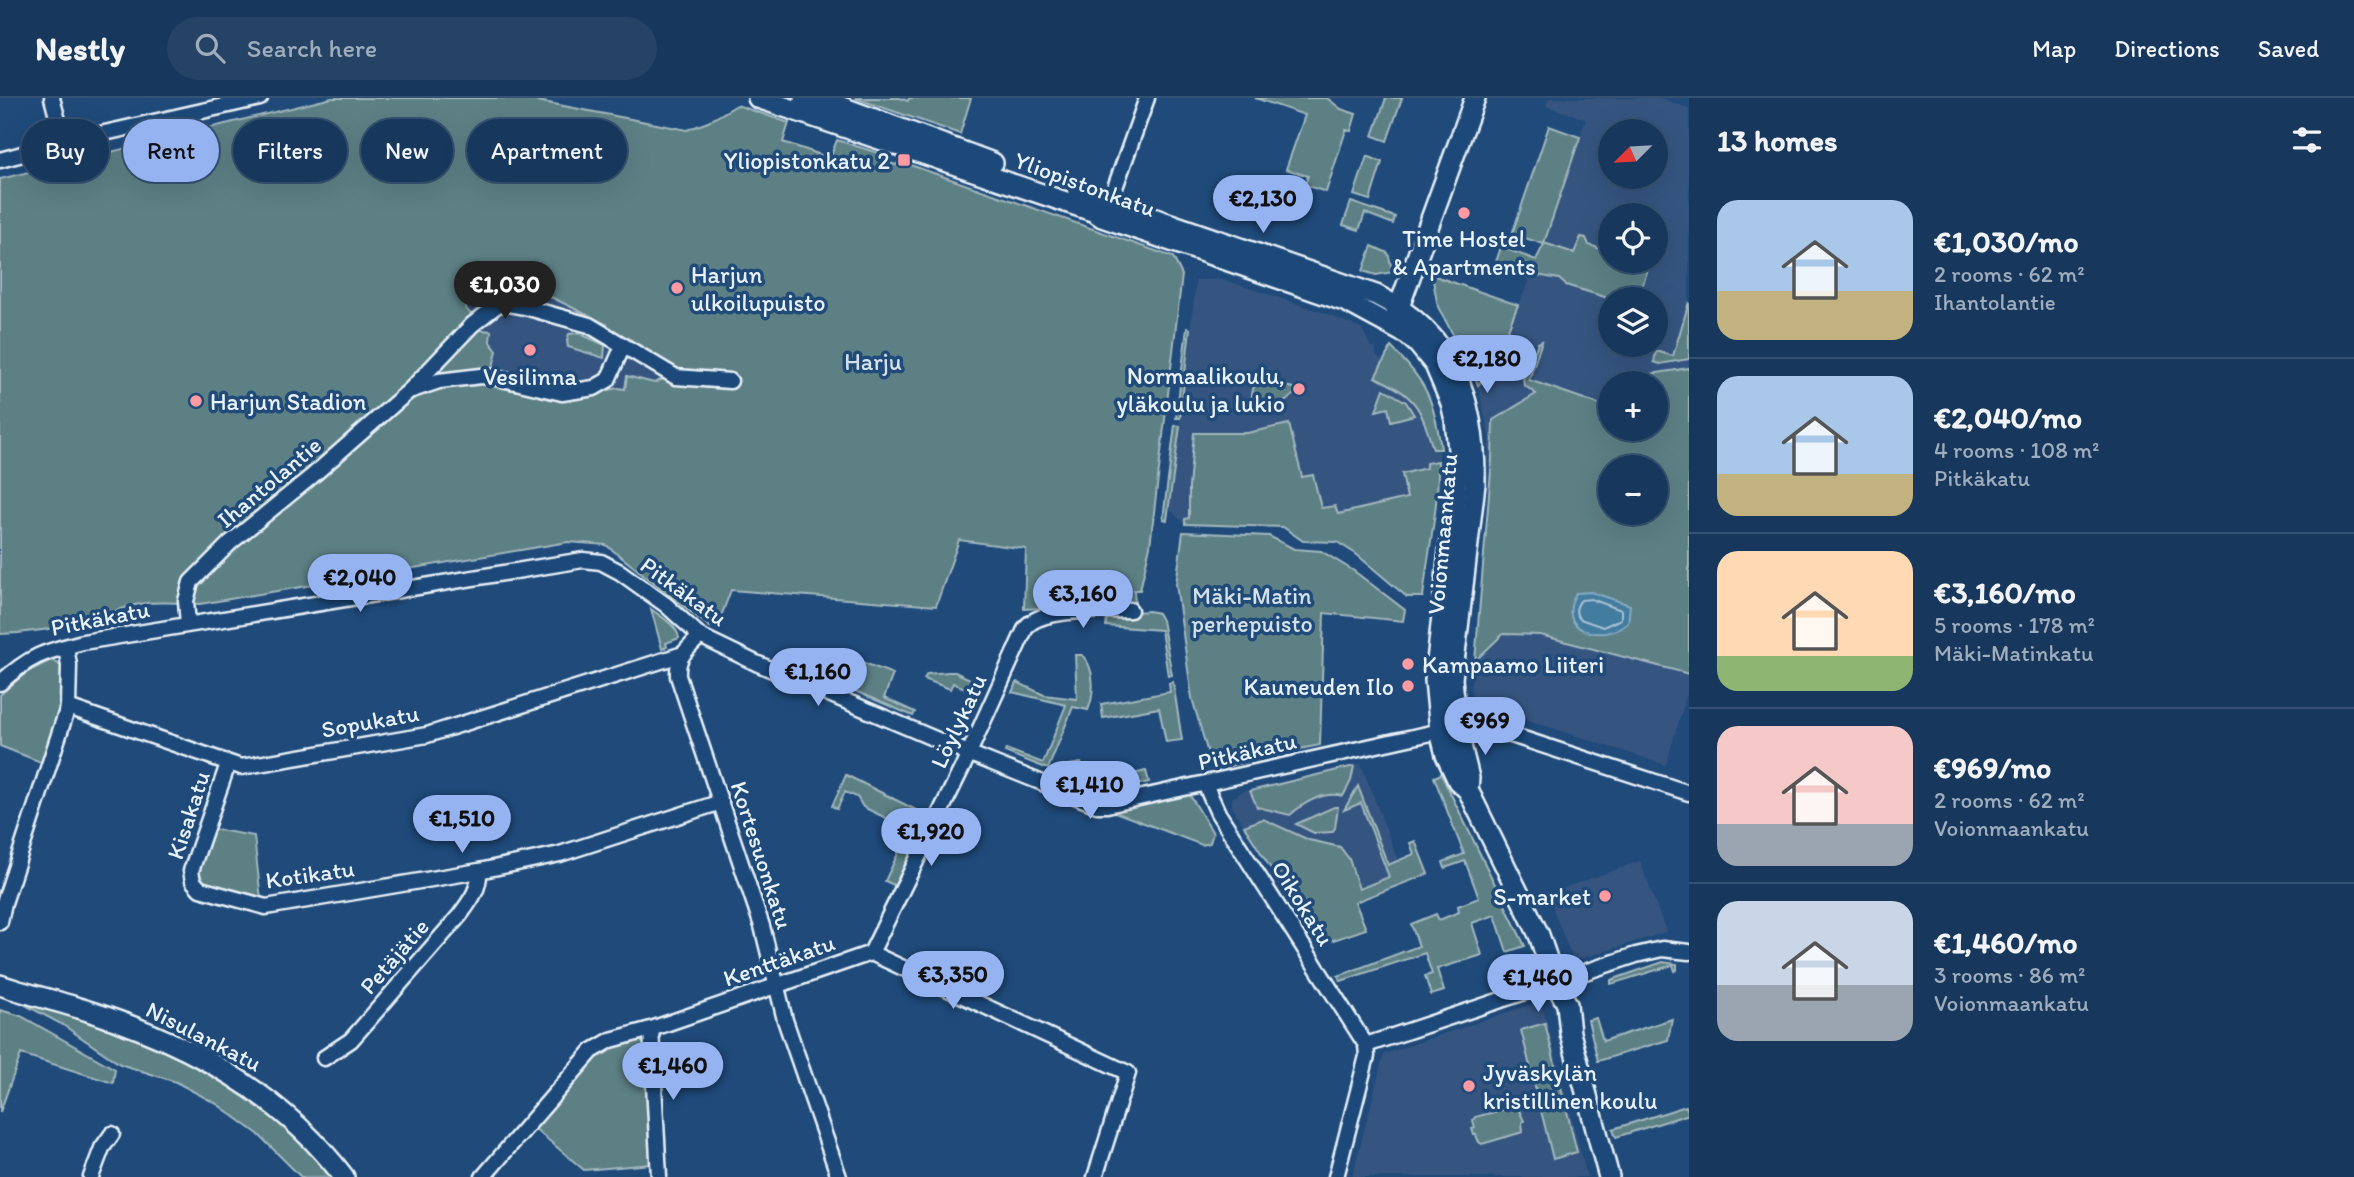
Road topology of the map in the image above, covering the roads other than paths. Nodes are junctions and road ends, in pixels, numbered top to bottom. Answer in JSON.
{"nodes":[{"id":1,"x":52,"y":98,"type":"edge"},
{"id":2,"x":260,"y":98,"type":"edge"},
{"id":3,"x":758,"y":98,"type":"edge"},
{"id":4,"x":1147,"y":98,"type":"edge"},
{"id":5,"x":1475,"y":98,"type":"edge"},
{"id":6,"x":815,"y":104,"type":"edge"},
{"id":7,"x":58,"y":119,"type":"edge"},
{"id":8,"x":109,"y":133,"type":"edge"},
{"id":9,"x":21,"y":154,"type":"edge"},
{"id":10,"x":0,"y":160,"type":"edge"},
{"id":11,"x":1109,"y":211,"type":"junction"},
{"id":12,"x":1399,"y":306,"type":"junction"},
{"id":13,"x":1392,"y":325,"type":"junction"},
{"id":14,"x":623,"y":346,"type":"junction"},
{"id":15,"x":730,"y":381,"type":"dead end"},
{"id":16,"x":410,"y":390,"type":"junction"},
{"id":17,"x":1130,"y":610,"type":"dead end"},
{"id":18,"x":188,"y":624,"type":"junction"},
{"id":19,"x":700,"y":636,"type":"junction"},
{"id":20,"x":66,"y":646,"type":"junction"},
{"id":21,"x":680,"y":655,"type":"junction"},
{"id":22,"x":0,"y":683,"type":"edge"},
{"id":23,"x":68,"y":707,"type":"junction"},
{"id":24,"x":1449,"y":730,"type":"junction"},
{"id":25,"x":968,"y":753,"type":"junction"},
{"id":26,"x":228,"y":764,"type":"junction"},
{"id":27,"x":1205,"y":784,"type":"junction"},
{"id":28,"x":1689,"y":793,"type":"edge"},
{"id":29,"x":721,"y":802,"type":"junction"},
{"id":30,"x":479,"y":871,"type":"junction"},
{"id":31,"x":193,"y":881,"type":"joint"},
{"id":32,"x":1,"y":922,"type":"edge"},
{"id":33,"x":1689,"y":952,"type":"edge"},
{"id":34,"x":871,"y":953,"type":"junction"},
{"id":35,"x":1555,"y":982,"type":"junction"},
{"id":36,"x":776,"y":985,"type":"junction"},
{"id":37,"x":3,"y":987,"type":"edge"},
{"id":38,"x":651,"y":1029,"type":"junction"},
{"id":39,"x":1366,"y":1045,"type":"junction"},
{"id":40,"x":324,"y":1058,"type":"dead end"},
{"id":41,"x":112,"y":1134,"type":"dead end"},
{"id":42,"x":92,"y":1177,"type":"edge"},
{"id":43,"x":344,"y":1177,"type":"edge"},
{"id":44,"x":483,"y":1177,"type":"edge"},
{"id":45,"x":659,"y":1177,"type":"edge"},
{"id":46,"x":839,"y":1177,"type":"edge"},
{"id":47,"x":1096,"y":1177,"type":"edge"},
{"id":48,"x":1336,"y":1177,"type":"edge"},
{"id":49,"x":1609,"y":1177,"type":"edge"}],
"edges":[{"from":1,"to":7,"type":"street"},
{"from":2,"to":8,"type":"street"},
{"from":3,"to":6,"type":"main road","name":"Yliopistonkatu"},
{"from":4,"to":11,"type":"street"},
{"from":5,"to":12,"type":"main road"},
{"from":6,"to":11,"type":"main road","name":"Yliopistonkatu"},
{"from":9,"to":10,"type":"street"},
{"from":11,"to":12,"type":"main road","name":"Yliopistonkatu"},
{"from":11,"to":13,"type":"main road","name":"Yliopistonkatu"},
{"from":12,"to":13,"type":"main road"},
{"from":12,"to":24,"type":"main road","name":"Voionmaankatu"},
{"from":13,"to":24,"type":"main road","name":"Voionmaankatu"},
{"from":14,"to":15,"type":"street","name":"Ihantolantie"},
{"from":14,"to":16,"type":"street","name":"Ihantolantie"},
{"from":14,"to":16,"type":"street","name":"Ihantolantie"},
{"from":16,"to":18,"type":"street","name":"Ihantolantie"},
{"from":17,"to":25,"type":"street","name":"Löylykatu"},
{"from":18,"to":19,"type":"street","name":"Pitkäkatu"},
{"from":18,"to":20,"type":"street","name":"Pitkäkatu"},
{"from":19,"to":21,"type":"street"},
{"from":19,"to":25,"type":"street","name":"Pitkäkatu"},
{"from":20,"to":22,"type":"street","name":"Pitkäkatu"},
{"from":20,"to":23,"type":"street"},
{"from":21,"to":26,"type":"street","name":"Sopukatu"},
{"from":21,"to":29,"type":"street","name":"Kortesuonkatu"},
{"from":23,"to":26,"type":"street","name":"Sopukatu"},
{"from":23,"to":32,"type":"street"},
{"from":24,"to":27,"type":"street","name":"Pitkäkatu"},
{"from":24,"to":28,"type":"street","name":"Pitkäkatu"},
{"from":24,"to":35,"type":"main road","name":"Voionmaankatu"},
{"from":25,"to":27,"type":"street","name":"Pitkäkatu"},
{"from":25,"to":34,"type":"street","name":"Löylykatu"},
{"from":26,"to":31,"type":"street","name":"Kisakatu"},
{"from":27,"to":39,"type":"street","name":"Oikokatu"},
{"from":29,"to":30,"type":"street","name":"Kotikatu"},
{"from":29,"to":36,"type":"street","name":"Kortesuonkatu"},
{"from":30,"to":31,"type":"street","name":"Kotikatu"},
{"from":30,"to":40,"type":"street","name":"Petäjätie"},
{"from":33,"to":35,"type":"street"},
{"from":34,"to":36,"type":"street","name":"Kenttäkatu"},
{"from":34,"to":47,"type":"street","name":"Kenttäkatu"},
{"from":35,"to":39,"type":"street"},
{"from":35,"to":49,"type":"main road","name":"Voionmaankatu"},
{"from":36,"to":38,"type":"street","name":"Kenttäkatu"},
{"from":36,"to":46,"type":"street","name":"Kortesuonkatu"},
{"from":37,"to":43,"type":"main road","name":"Nisulankatu"},
{"from":38,"to":44,"type":"street","name":"Kenttäkatu"},
{"from":38,"to":45,"type":"street"},
{"from":39,"to":48,"type":"street"},
{"from":41,"to":42,"type":"street"}]}
